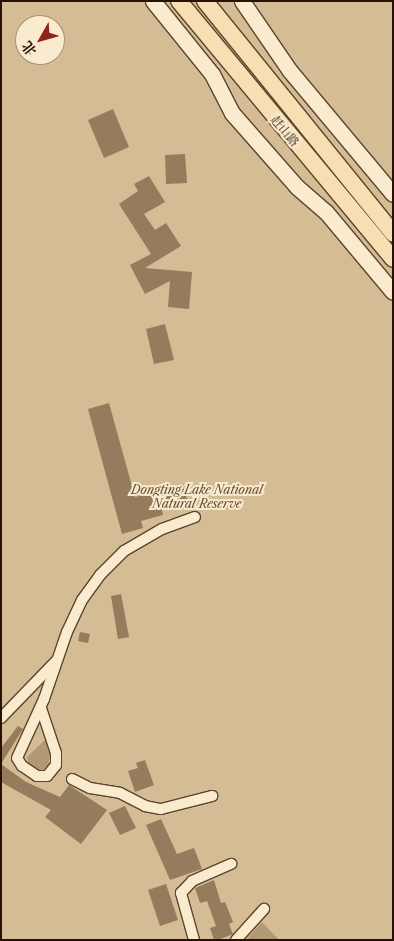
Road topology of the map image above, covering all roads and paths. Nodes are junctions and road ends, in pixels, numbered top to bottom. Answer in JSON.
{"nodes":[{"id":1,"x":153,"y":1,"type":"edge"},
{"id":2,"x":179,"y":1,"type":"edge"},
{"id":3,"x":205,"y":1,"type":"edge"},
{"id":4,"x":242,"y":1,"type":"edge"},
{"id":5,"x":393,"y":194,"type":"edge"},
{"id":6,"x":393,"y":232,"type":"edge"},
{"id":7,"x":393,"y":259,"type":"edge"},
{"id":8,"x":393,"y":292,"type":"edge"},
{"id":9,"x":195,"y":517,"type":"dead end"},
{"id":10,"x":58,"y":660,"type":"junction"},
{"id":11,"x":40,"y":708,"type":"junction"},
{"id":12,"x":1,"y":718,"type":"edge"},
{"id":13,"x":72,"y":779,"type":"dead end"},
{"id":14,"x":212,"y":796,"type":"dead end"},
{"id":15,"x":231,"y":864,"type":"dead end"},
{"id":16,"x":264,"y":909,"type":"dead end"},
{"id":17,"x":194,"y":940,"type":"edge"},
{"id":18,"x":236,"y":940,"type":"edge"}],
"edges":[{"from":1,"to":8,"type":"main road"},
{"from":2,"to":7,"type":"main road","name":"赶山路"},
{"from":3,"to":6,"type":"main road","name":"赶山路"},
{"from":4,"to":5,"type":"main road"},
{"from":9,"to":10,"type":"street"},
{"from":10,"to":11,"type":"street"},
{"from":10,"to":12,"type":"street"},
{"from":11,"to":11,"type":"street"},
{"from":13,"to":14,"type":"street"},
{"from":15,"to":17,"type":"street"},
{"from":16,"to":18,"type":"street"}]}
